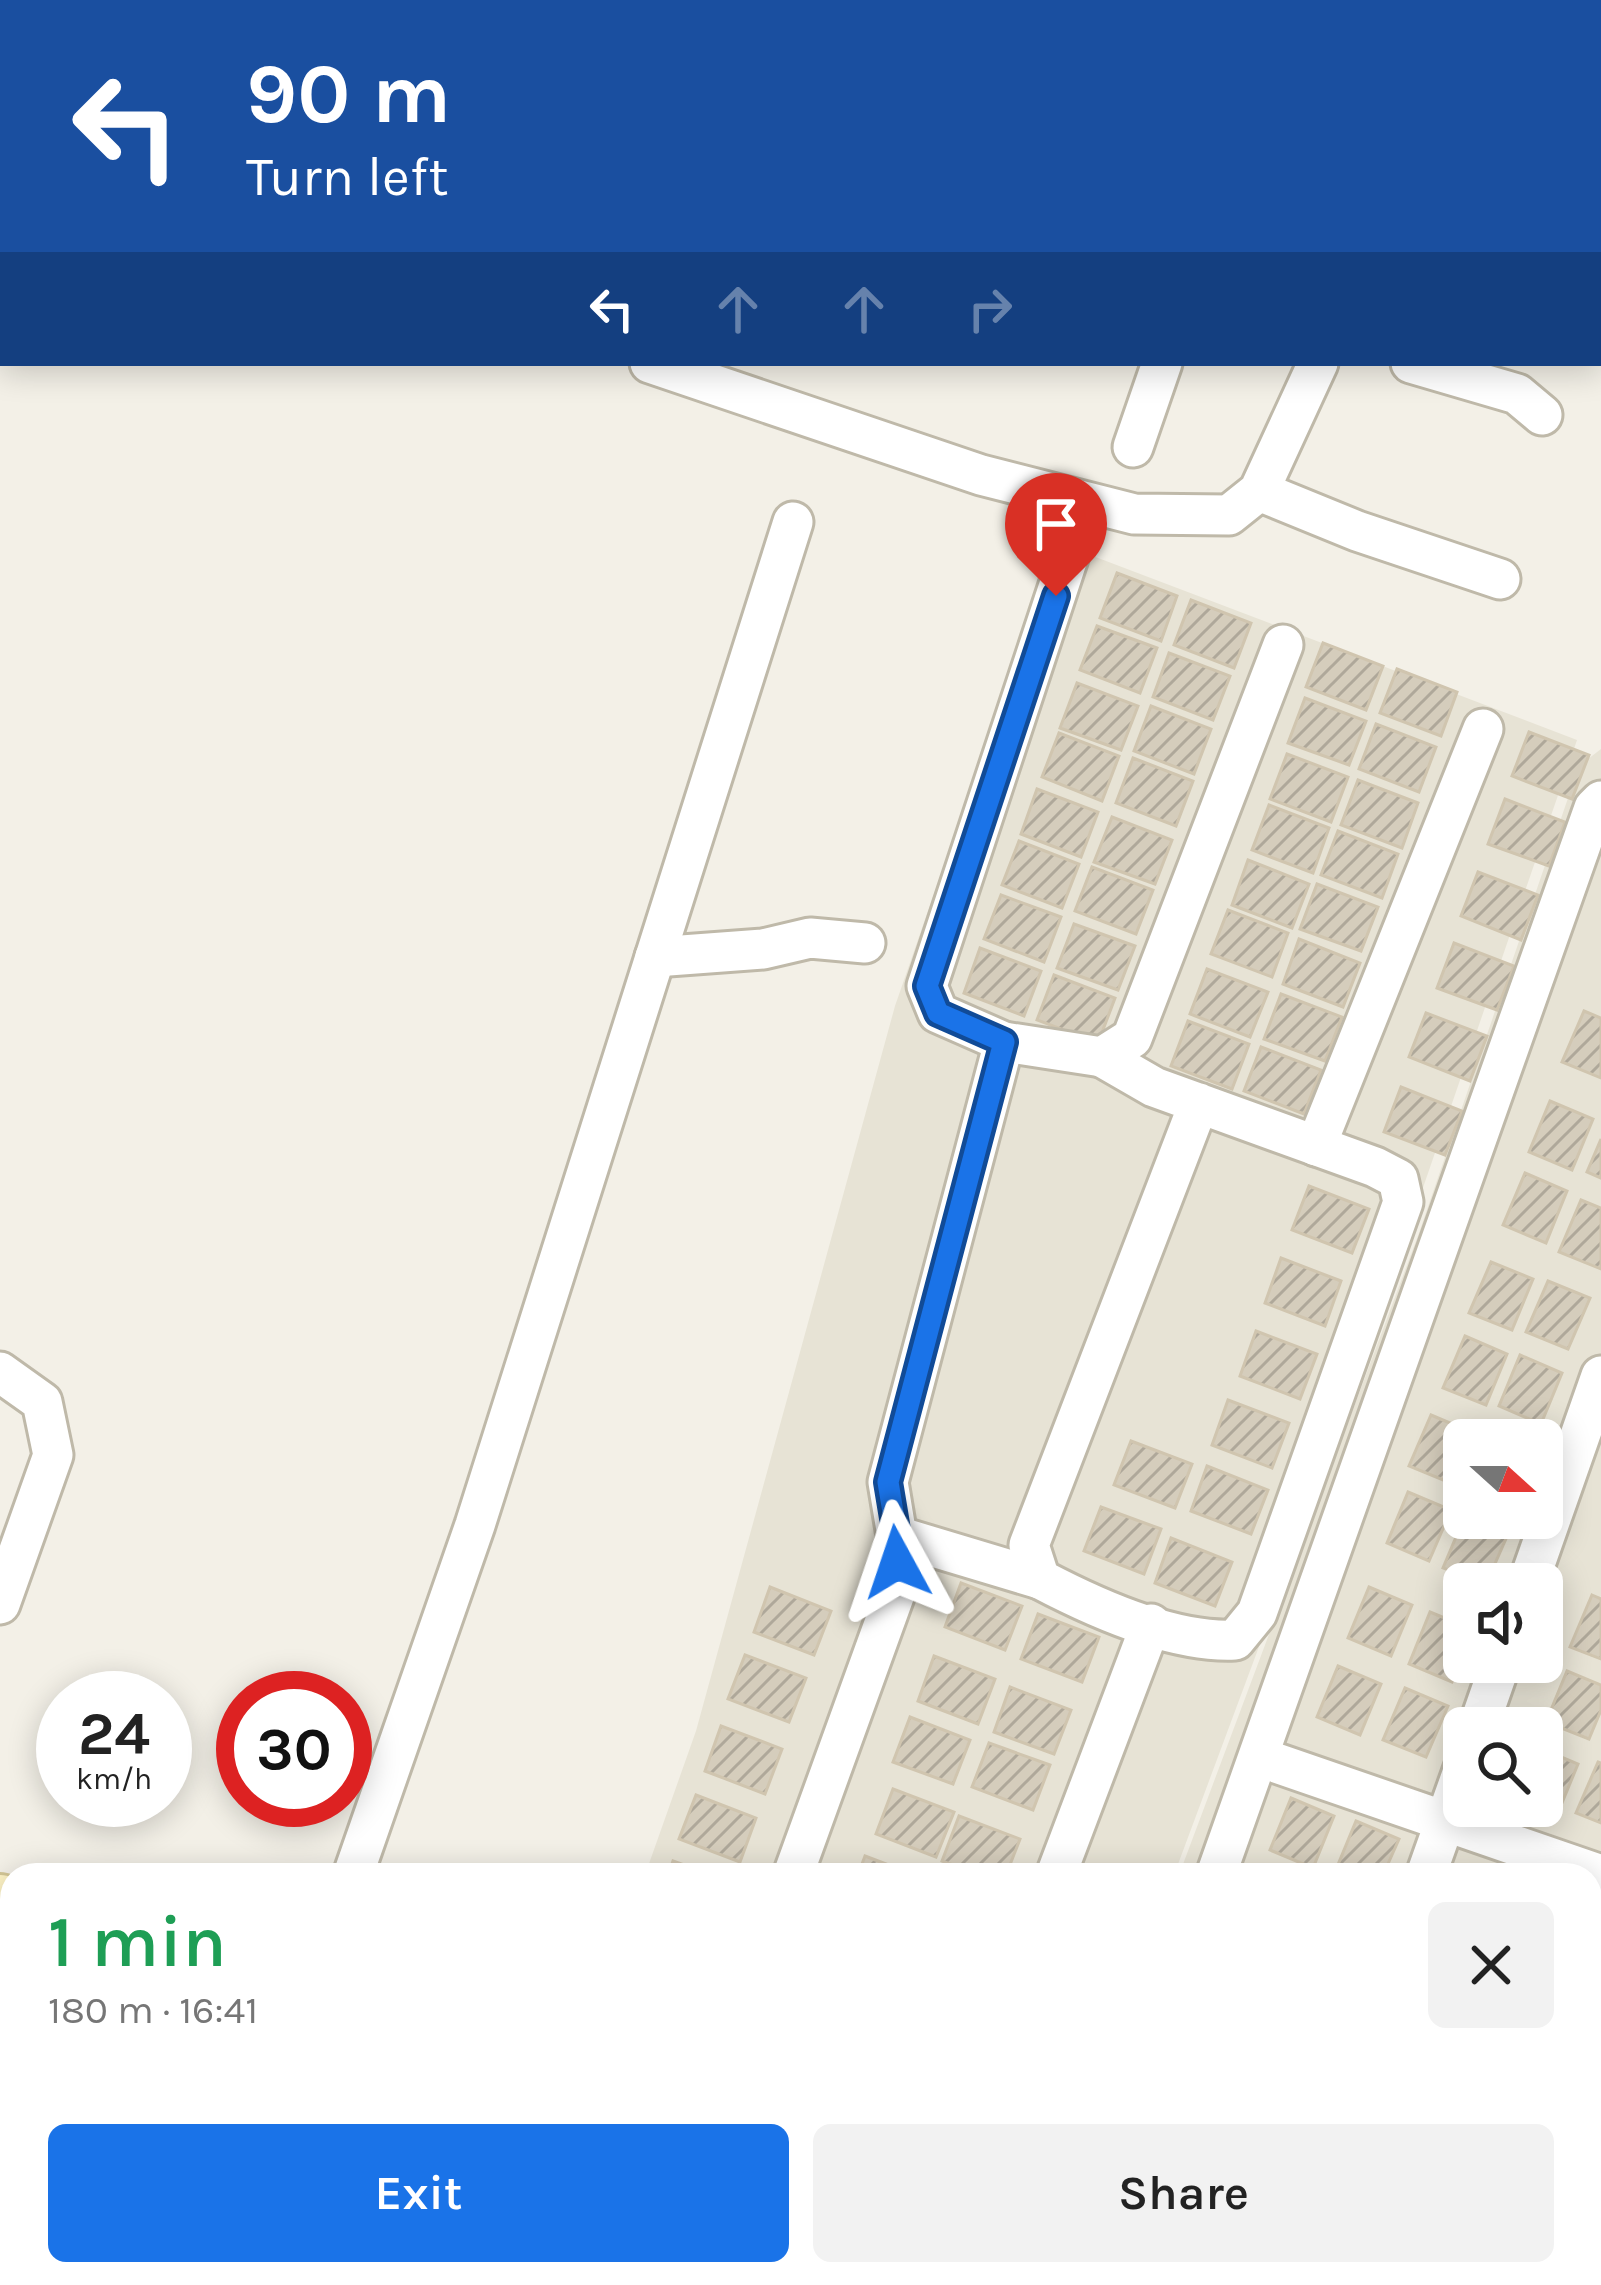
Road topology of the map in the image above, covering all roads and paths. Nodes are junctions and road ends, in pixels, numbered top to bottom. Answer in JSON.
{"nodes":[{"id":1,"x":659,"y":366,"type":"edge"},
{"id":2,"x":1161,"y":366,"type":"edge"},
{"id":3,"x":1317,"y":366,"type":"edge"},
{"id":4,"x":1421,"y":366,"type":"edge"},
{"id":5,"x":1542,"y":415,"type":"dead end"},
{"id":6,"x":1133,"y":446,"type":"dead end"},
{"id":7,"x":1259,"y":491,"type":"junction"},
{"id":8,"x":793,"y":522,"type":"dead end"},
{"id":9,"x":1070,"y":552,"type":"dead end"},
{"id":10,"x":1500,"y":579,"type":"dead end"},
{"id":11,"x":1283,"y":645,"type":"dead end"},
{"id":12,"x":1483,"y":729,"type":"dead end"},
{"id":13,"x":1601,"y":801,"type":"edge"},
{"id":14,"x":865,"y":943,"type":"dead end"},
{"id":15,"x":655,"y":956,"type":"junction"},
{"id":16,"x":1004,"y":1042,"type":"junction"},
{"id":17,"x":1102,"y":1057,"type":"junction"},
{"id":18,"x":1198,"y":1103,"type":"junction"},
{"id":19,"x":1316,"y":1146,"type":"junction"},
{"id":20,"x":0,"y":1372,"type":"edge"},
{"id":21,"x":1601,"y":1376,"type":"edge"},
{"id":22,"x":897,"y":1536,"type":"junction"},
{"id":23,"x":1535,"y":1563,"type":"edge"},
{"id":24,"x":1040,"y":1579,"type":"junction"},
{"id":25,"x":0,"y":1604,"type":"edge"},
{"id":26,"x":1151,"y":1624,"type":"junction"},
{"id":27,"x":1259,"y":1757,"type":"junction"},
{"id":28,"x":1443,"y":1821,"type":"edge"},
{"id":29,"x":1443,"y":1827,"type":"edge"},
{"id":30,"x":1460,"y":1827,"type":"edge"},
{"id":31,"x":356,"y":1863,"type":"edge"},
{"id":32,"x":797,"y":1863,"type":"edge"},
{"id":33,"x":1061,"y":1863,"type":"edge"},
{"id":34,"x":1220,"y":1863,"type":"edge"},
{"id":35,"x":1430,"y":1863,"type":"edge"},
{"id":36,"x":1566,"y":1863,"type":"edge"}],
"edges":[{"from":1,"to":7,"type":"street"},
{"from":2,"to":6,"type":"street"},
{"from":3,"to":7,"type":"street"},
{"from":4,"to":5,"type":"street"},
{"from":7,"to":10,"type":"street"},
{"from":8,"to":15,"type":"street"},
{"from":9,"to":16,"type":"street"},
{"from":11,"to":17,"type":"street"},
{"from":12,"to":19,"type":"street"},
{"from":13,"to":27,"type":"street"},
{"from":14,"to":15,"type":"street"},
{"from":15,"to":31,"type":"street"},
{"from":16,"to":17,"type":"street"},
{"from":16,"to":22,"type":"street"},
{"from":17,"to":18,"type":"street"},
{"from":18,"to":19,"type":"street"},
{"from":18,"to":24,"type":"street"},
{"from":19,"to":26,"type":"street"},
{"from":20,"to":25,"type":"street"},
{"from":21,"to":23,"type":"street"},
{"from":22,"to":24,"type":"street"},
{"from":22,"to":32,"type":"street"},
{"from":24,"to":26,"type":"street"},
{"from":26,"to":33,"type":"street"},
{"from":27,"to":28,"type":"street"},
{"from":27,"to":34,"type":"street"},
{"from":29,"to":35,"type":"street"},
{"from":30,"to":36,"type":"street"}]}
